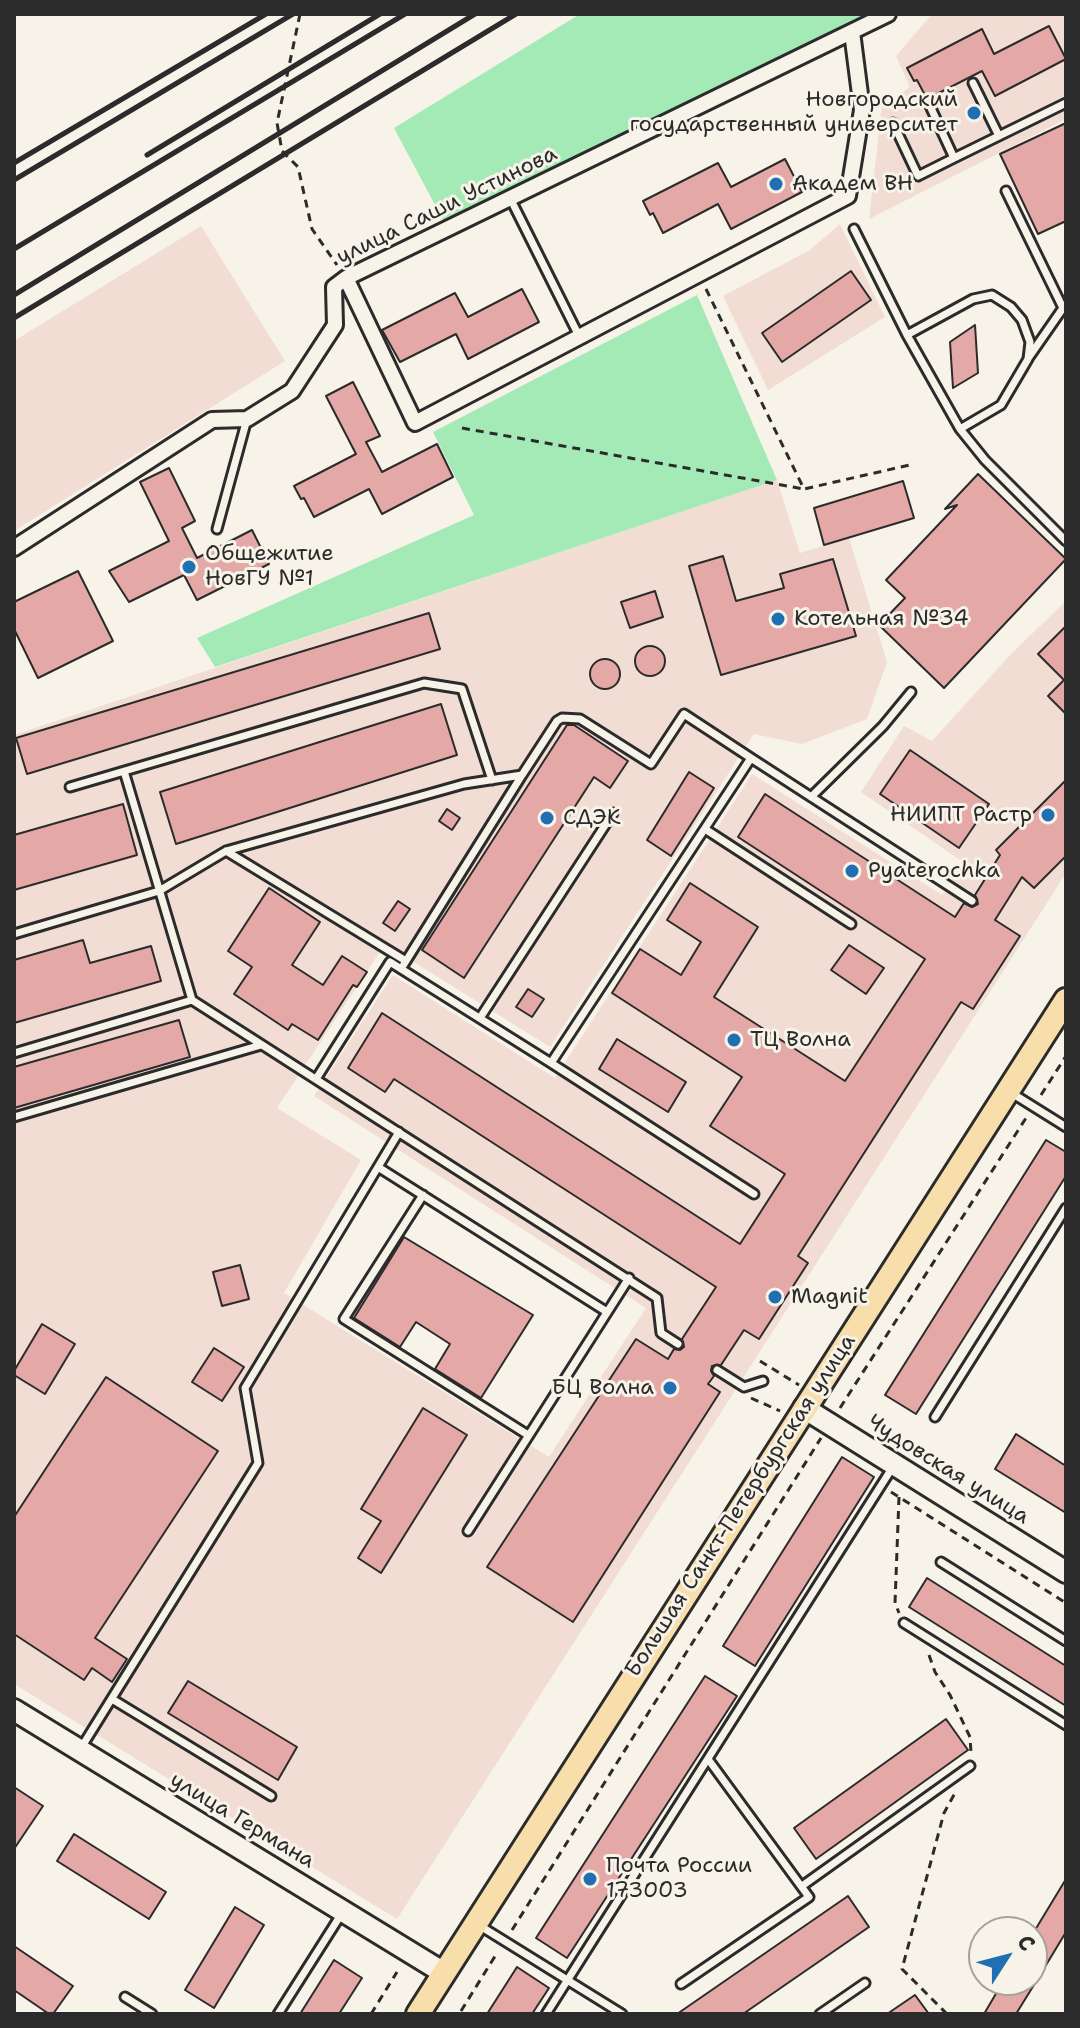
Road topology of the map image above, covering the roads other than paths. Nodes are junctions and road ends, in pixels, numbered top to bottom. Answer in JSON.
{"nodes":[{"id":1,"x":888,"y":14,"type":"edge"},
{"id":2,"x":852,"y":32,"type":"junction"},
{"id":3,"x":973,"y":83,"type":"dead end"},
{"id":4,"x":1066,"y":103,"type":"edge"},
{"id":5,"x":930,"y":106,"type":"dead end"},
{"id":6,"x":893,"y":123,"type":"dead end"},
{"id":7,"x":999,"y":136,"type":"junction"},
{"id":8,"x":954,"y":158,"type":"junction"},
{"id":9,"x":1006,"y":191,"type":"dead end"},
{"id":10,"x":510,"y":198,"type":"junction"},
{"id":11,"x":854,"y":229,"type":"dead end"},
{"id":12,"x":346,"y":278,"type":"junction"},
{"id":13,"x":907,"y":335,"type":"junction"},
{"id":14,"x":580,"y":338,"type":"junction"},
{"id":15,"x":1028,"y":359,"type":"junction"},
{"id":16,"x":247,"y":419,"type":"junction"},
{"id":17,"x":960,"y":429,"type":"junction"},
{"id":18,"x":217,"y":529,"type":"dead end"},
{"id":19,"x":1066,"y":541,"type":"edge"},
{"id":20,"x":14,"y":548,"type":"edge"},
{"id":21,"x":911,"y":692,"type":"dead end"},
{"id":22,"x":751,"y":758,"type":"junction"},
{"id":23,"x":124,"y":771,"type":"junction"},
{"id":24,"x":522,"y":775,"type":"junction"},
{"id":25,"x":492,"y":780,"type":"junction"},
{"id":26,"x":70,"y":787,"type":"dead end"},
{"id":27,"x":811,"y":797,"type":"junction"},
{"id":28,"x":613,"y":813,"type":"dead end"},
{"id":29,"x":705,"y":829,"type":"junction"},
{"id":30,"x":226,"y":851,"type":"junction"},
{"id":31,"x":159,"y":891,"type":"junction"},
{"id":32,"x":972,"y":901,"type":"dead end"},
{"id":33,"x":851,"y":924,"type":"dead end"},
{"id":34,"x":14,"y":934,"type":"edge"},
{"id":35,"x":406,"y":961,"type":"junction"},
{"id":36,"x":401,"y":969,"type":"junction"},
{"id":37,"x":192,"y":1000,"type":"junction"},
{"id":38,"x":1066,"y":1000,"type":"edge"},
{"id":39,"x":480,"y":1018,"type":"junction"},
{"id":40,"x":262,"y":1045,"type":"junction"},
{"id":41,"x":14,"y":1053,"type":"edge"},
{"id":42,"x":551,"y":1063,"type":"junction"},
{"id":43,"x":316,"y":1079,"type":"junction"},
{"id":44,"x":1008,"y":1091,"type":"junction"},
{"id":45,"x":14,"y":1117,"type":"edge"},
{"id":46,"x":1066,"y":1127,"type":"edge"},
{"id":47,"x":399,"y":1132,"type":"junction"},
{"id":48,"x":378,"y":1167,"type":"junction"},
{"id":49,"x":754,"y":1194,"type":"dead end"},
{"id":50,"x":423,"y":1195,"type":"junction"},
{"id":51,"x":1066,"y":1208,"type":"edge"},
{"id":52,"x":629,"y":1278,"type":"junction"},
{"id":53,"x":607,"y":1312,"type":"junction"},
{"id":54,"x":678,"y":1344,"type":"dead end"},
{"id":55,"x":717,"y":1370,"type":"dead end"},
{"id":56,"x":763,"y":1381,"type":"dead end"},
{"id":57,"x":804,"y":1408,"type":"junction"},
{"id":58,"x":935,"y":1417,"type":"dead end"},
{"id":59,"x":528,"y":1435,"type":"junction"},
{"id":60,"x":894,"y":1464,"type":"junction"},
{"id":61,"x":468,"y":1531,"type":"dead end"},
{"id":62,"x":941,"y":1562,"type":"dead end"},
{"id":63,"x":1066,"y":1572,"type":"edge"},
{"id":64,"x":904,"y":1623,"type":"road end"},
{"id":65,"x":1066,"y":1641,"type":"edge"},
{"id":66,"x":112,"y":1699,"type":"junction"},
{"id":67,"x":14,"y":1710,"type":"edge"},
{"id":68,"x":1066,"y":1725,"type":"edge"},
{"id":69,"x":80,"y":1750,"type":"junction"},
{"id":70,"x":708,"y":1759,"type":"junction"},
{"id":71,"x":970,"y":1766,"type":"road end"},
{"id":72,"x":271,"y":1796,"type":"dead end"},
{"id":73,"x":802,"y":1886,"type":"junction"},
{"id":74,"x":343,"y":1911,"type":"junction"},
{"id":75,"x":475,"y":1923,"type":"junction"},
{"id":76,"x":444,"y":1973,"type":"junction"},
{"id":77,"x":568,"y":1980,"type":"junction"},
{"id":78,"x":865,"y":1983,"type":"dead end"},
{"id":79,"x":681,"y":1984,"type":"dead end"},
{"id":80,"x":125,"y":1997,"type":"dead end"},
{"id":81,"x":152,"y":2014,"type":"edge"},
{"id":82,"x":278,"y":2014,"type":"edge"},
{"id":83,"x":418,"y":2014,"type":"edge"},
{"id":84,"x":546,"y":2014,"type":"edge"},
{"id":85,"x":622,"y":2014,"type":"edge"},
{"id":86,"x":820,"y":2014,"type":"edge"}],
"edges":[{"from":1,"to":2,"type":"street","name":"улица Саши Устинова"},
{"from":2,"to":10,"type":"street","name":"улица Саши Устинова"},
{"from":2,"to":14,"type":"street"},
{"from":3,"to":7,"type":"lane"},
{"from":4,"to":7,"type":"lane"},
{"from":5,"to":8,"type":"lane"},
{"from":6,"to":8,"type":"lane"},
{"from":7,"to":8,"type":"lane"},
{"from":9,"to":15,"type":"lane"},
{"from":10,"to":12,"type":"street","name":"улица Саши Устинова"},
{"from":10,"to":14,"type":"lane"},
{"from":11,"to":13,"type":"lane"},
{"from":12,"to":14,"type":"street"},
{"from":12,"to":16,"type":"street","name":"улица Саши Устинова"},
{"from":13,"to":15,"type":"lane"},
{"from":13,"to":17,"type":"lane"},
{"from":15,"to":17,"type":"lane"},
{"from":16,"to":18,"type":"lane"},
{"from":16,"to":20,"type":"street","name":"улица Саши Устинова"},
{"from":17,"to":19,"type":"lane"},
{"from":21,"to":27,"type":"lane"},
{"from":22,"to":24,"type":"lane"},
{"from":22,"to":27,"type":"lane"},
{"from":22,"to":29,"type":"lane"},
{"from":23,"to":25,"type":"lane"},
{"from":23,"to":26,"type":"lane"},
{"from":23,"to":31,"type":"lane"},
{"from":24,"to":25,"type":"lane"},
{"from":24,"to":35,"type":"lane"},
{"from":25,"to":30,"type":"lane"},
{"from":27,"to":32,"type":"lane"},
{"from":28,"to":39,"type":"lane"},
{"from":29,"to":33,"type":"lane"},
{"from":29,"to":42,"type":"lane"},
{"from":30,"to":31,"type":"lane"},
{"from":30,"to":35,"type":"lane"},
{"from":31,"to":34,"type":"lane"},
{"from":31,"to":37,"type":"lane"},
{"from":35,"to":36,"type":"lane"},
{"from":36,"to":39,"type":"lane"},
{"from":36,"to":43,"type":"lane"},
{"from":37,"to":40,"type":"lane"},
{"from":37,"to":41,"type":"lane"},
{"from":38,"to":44,"type":"main road","name":"Большая Санкт-Петербургская улица"},
{"from":39,"to":42,"type":"lane"},
{"from":40,"to":43,"type":"lane"},
{"from":40,"to":45,"type":"lane"},
{"from":42,"to":49,"type":"lane"},
{"from":43,"to":47,"type":"lane"},
{"from":44,"to":46,"type":"lane"},
{"from":44,"to":57,"type":"main road","name":"Большая Санкт-Петербургская улица"},
{"from":47,"to":48,"type":"lane"},
{"from":47,"to":52,"type":"lane"},
{"from":48,"to":50,"type":"lane"},
{"from":48,"to":66,"type":"lane"},
{"from":50,"to":53,"type":"lane"},
{"from":50,"to":59,"type":"lane"},
{"from":51,"to":58,"type":"lane"},
{"from":52,"to":53,"type":"lane"},
{"from":52,"to":54,"type":"lane"},
{"from":53,"to":59,"type":"lane"},
{"from":55,"to":56,"type":"lane"},
{"from":57,"to":60,"type":"main road","name":"Чудовская улица"},
{"from":57,"to":75,"type":"main road","name":"Большая Санкт-Петербургская улица"},
{"from":59,"to":61,"type":"lane"},
{"from":60,"to":63,"type":"main road","name":"Чудовская улица"},
{"from":60,"to":70,"type":"lane"},
{"from":62,"to":65,"type":"lane"},
{"from":64,"to":68,"type":"lane"},
{"from":66,"to":69,"type":"lane"},
{"from":66,"to":72,"type":"lane"},
{"from":67,"to":69,"type":"main road","name":"улица Германа"},
{"from":69,"to":74,"type":"main road","name":"улица Германа"},
{"from":70,"to":73,"type":"lane"},
{"from":70,"to":77,"type":"lane"},
{"from":71,"to":73,"type":"lane"},
{"from":73,"to":79,"type":"lane"},
{"from":74,"to":76,"type":"main road","name":"улица Германа"},
{"from":74,"to":82,"type":"lane"},
{"from":75,"to":76,"type":"main road","name":"Большая Санкт-Петербургская улица"},
{"from":75,"to":77,"type":"lane"},
{"from":76,"to":83,"type":"main road","name":"Большая Санкт-Петербургская улица"},
{"from":77,"to":84,"type":"lane"},
{"from":77,"to":85,"type":"lane"},
{"from":78,"to":86,"type":"lane"},
{"from":80,"to":81,"type":"lane"}]}
